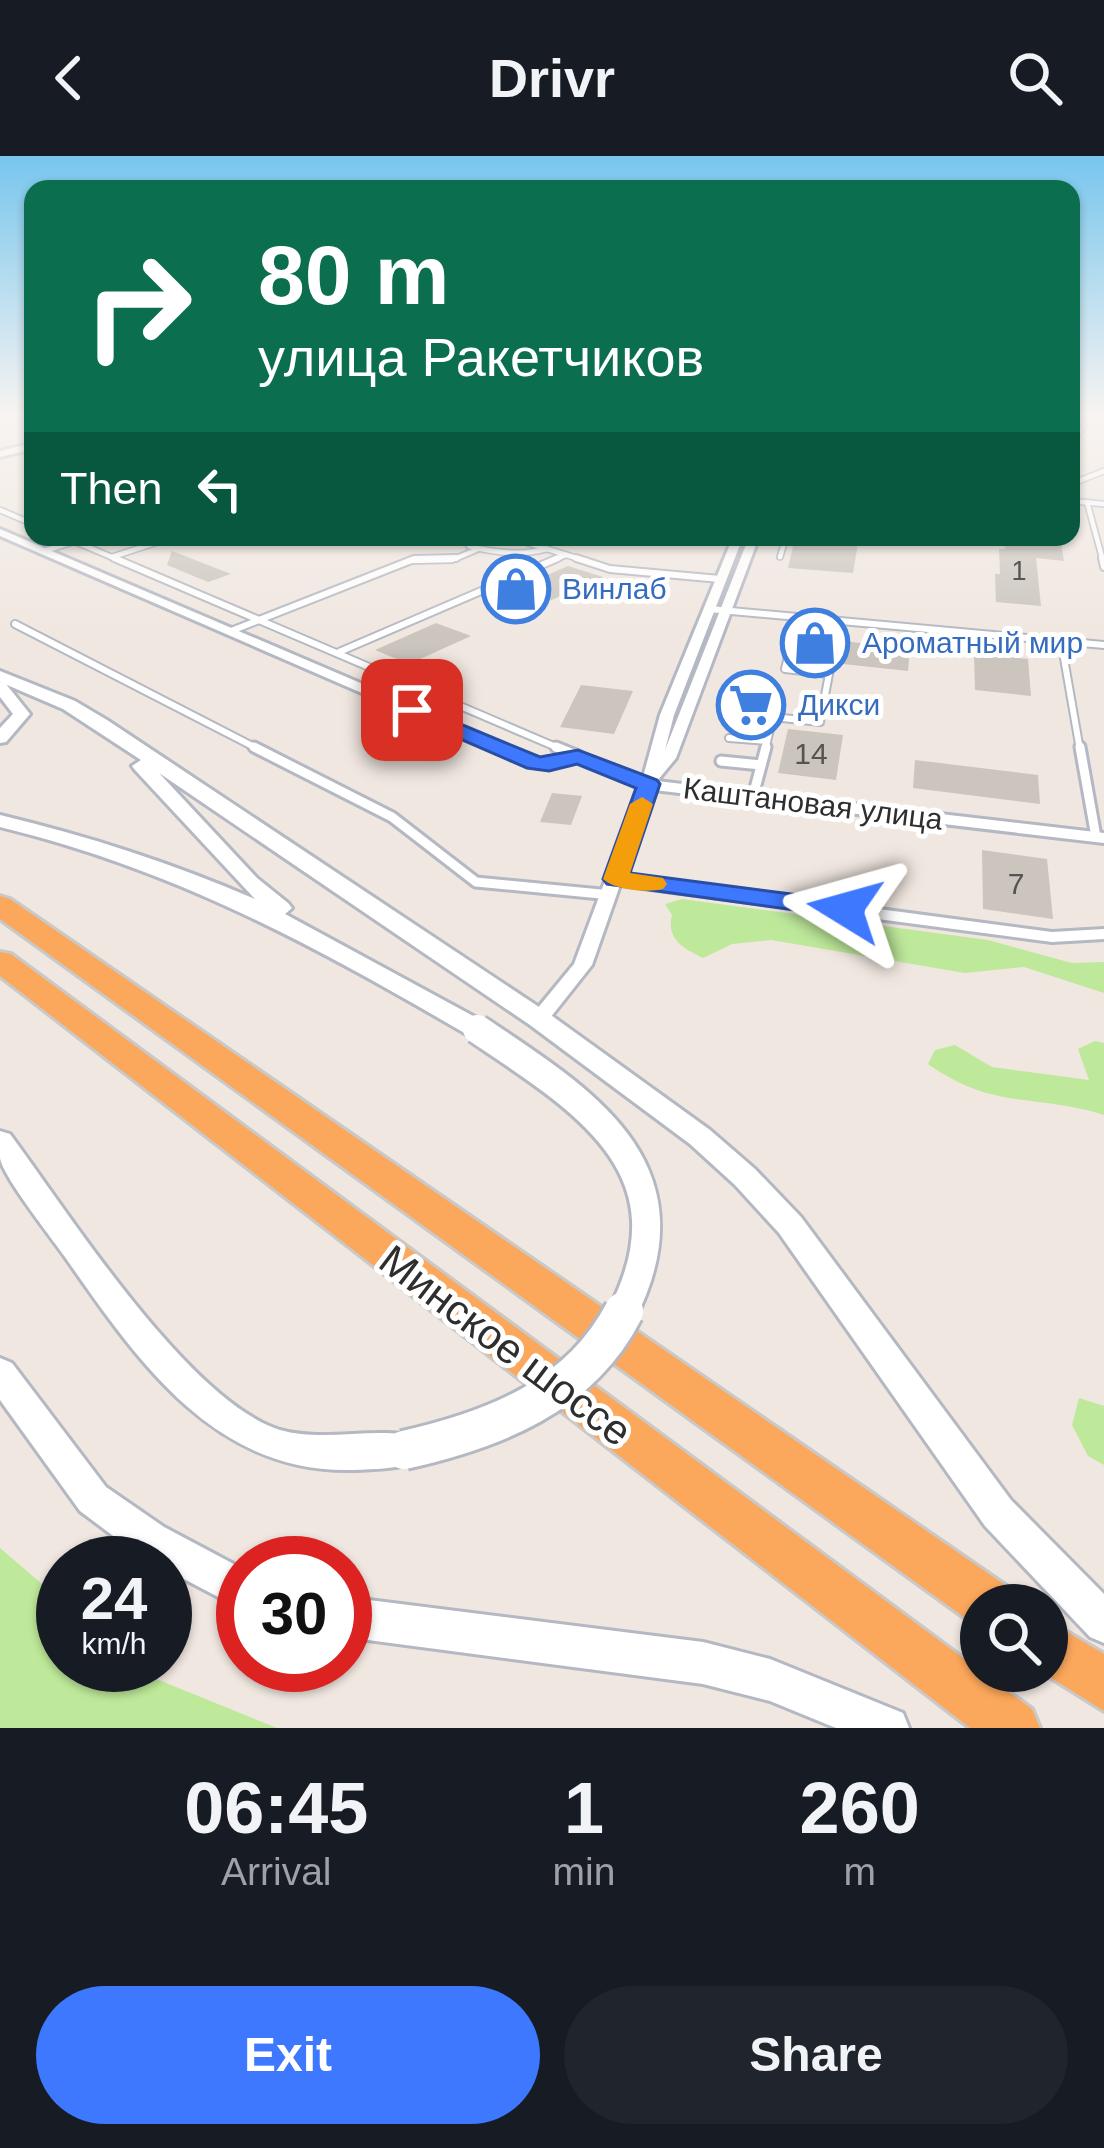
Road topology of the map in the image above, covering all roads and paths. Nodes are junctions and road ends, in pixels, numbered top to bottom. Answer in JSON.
{"nodes":[{"id":1,"x":1080,"y":502,"type":"edge"},
{"id":2,"x":1087,"y":502,"type":"junction"},
{"id":3,"x":1104,"y":504,"type":"edge"},
{"id":4,"x":32,"y":546,"type":"edge"},
{"id":5,"x":60,"y":546,"type":"edge"},
{"id":6,"x":87,"y":546,"type":"edge"},
{"id":7,"x":145,"y":546,"type":"edge"},
{"id":8,"x":473,"y":546,"type":"edge"},
{"id":9,"x":538,"y":546,"type":"edge"},
{"id":10,"x":734,"y":546,"type":"edge"},
{"id":11,"x":751,"y":546,"type":"edge"},
{"id":12,"x":783,"y":546,"type":"edge"},
{"id":13,"x":478,"y":549,"type":"junction"},
{"id":14,"x":547,"y":549,"type":"junction"},
{"id":15,"x":44,"y":551,"type":"junction"},
{"id":16,"x":566,"y":555,"type":"junction"},
{"id":17,"x":112,"y":557,"type":"junction"},
{"id":18,"x":780,"y":557,"type":"dead end"},
{"id":19,"x":1104,"y":567,"type":"edge"},
{"id":20,"x":720,"y":579,"type":"junction"},
{"id":21,"x":709,"y":609,"type":"junction"},
{"id":22,"x":726,"y":610,"type":"junction"},
{"id":23,"x":798,"y":617,"type":"junction"},
{"id":24,"x":261,"y":620,"type":"junction"},
{"id":25,"x":15,"y":624,"type":"dead end"},
{"id":26,"x":230,"y":632,"type":"junction"},
{"id":27,"x":1060,"y":641,"type":"junction"},
{"id":28,"x":1104,"y":646,"type":"edge"},
{"id":29,"x":339,"y":652,"type":"junction"},
{"id":30,"x":0,"y":676,"type":"edge"},
{"id":31,"x":0,"y":687,"type":"edge"},
{"id":32,"x":100,"y":724,"type":"junction"},
{"id":33,"x":0,"y":738,"type":"edge"},
{"id":34,"x":729,"y":738,"type":"dead end"},
{"id":35,"x":767,"y":741,"type":"junction"},
{"id":36,"x":578,"y":756,"type":"junction"},
{"id":37,"x":721,"y":761,"type":"dead end"},
{"id":38,"x":760,"y":766,"type":"junction"},
{"id":39,"x":649,"y":784,"type":"junction"},
{"id":40,"x":753,"y":796,"type":"junction"},
{"id":41,"x":0,"y":821,"type":"edge"},
{"id":42,"x":1100,"y":837,"type":"edge"},
{"id":43,"x":613,"y":887,"type":"junction"},
{"id":44,"x":0,"y":905,"type":"edge"},
{"id":45,"x":310,"y":933,"type":"junction"},
{"id":46,"x":1104,"y":934,"type":"edge"},
{"id":47,"x":0,"y":962,"type":"edge"},
{"id":48,"x":539,"y":1019,"type":"junction"},
{"id":49,"x":0,"y":1141,"type":"edge"},
{"id":50,"x":0,"y":1372,"type":"edge"},
{"id":51,"x":216,"y":1575,"type":"edge"},
{"id":52,"x":960,"y":1584,"type":"edge"},
{"id":53,"x":372,"y":1620,"type":"edge"},
{"id":54,"x":1104,"y":1623,"type":"edge"},
{"id":55,"x":1068,"y":1659,"type":"edge"},
{"id":56,"x":1104,"y":1684,"type":"edge"},
{"id":57,"x":888,"y":1728,"type":"edge"},
{"id":58,"x":1013,"y":1728,"type":"edge"}],
"edges":[{"from":1,"to":2,"type":"lane"},
{"from":2,"to":3,"type":"lane"},
{"from":2,"to":19,"type":"lane"},
{"from":4,"to":15,"type":"street","name":"Каштановая улица"},
{"from":5,"to":15,"type":"lane"},
{"from":6,"to":17,"type":"lane"},
{"from":7,"to":17,"type":"lane"},
{"from":8,"to":13,"type":"lane"},
{"from":9,"to":14,"type":"lane"},
{"from":10,"to":20,"type":"street"},
{"from":11,"to":22,"type":"street"},
{"from":12,"to":18,"type":"lane"},
{"from":13,"to":14,"type":"lane"},
{"from":13,"to":24,"type":"lane"},
{"from":14,"to":16,"type":"lane"},
{"from":15,"to":26,"type":"street","name":"Каштановая улица"},
{"from":16,"to":20,"type":"lane"},
{"from":16,"to":29,"type":"lane"},
{"from":17,"to":24,"type":"lane"},
{"from":20,"to":21,"type":"street"},
{"from":21,"to":22,"type":"lane"},
{"from":21,"to":39,"type":"street"},
{"from":22,"to":23,"type":"lane"},
{"from":22,"to":39,"type":"street"},
{"from":23,"to":27,"type":"lane"},
{"from":23,"to":35,"type":"lane"},
{"from":24,"to":26,"type":"lane"},
{"from":24,"to":29,"type":"lane"},
{"from":25,"to":43,"type":"lane"},
{"from":26,"to":36,"type":"street","name":"Каштановая улица"},
{"from":27,"to":28,"type":"lane"},
{"from":27,"to":42,"type":"lane"},
{"from":29,"to":36,"type":"lane"},
{"from":30,"to":32,"type":"main road"},
{"from":31,"to":33,"type":"street"},
{"from":32,"to":45,"type":"main road"},
{"from":32,"to":48,"type":"main road"},
{"from":34,"to":35,"type":"lane"},
{"from":35,"to":38,"type":"lane"},
{"from":36,"to":39,"type":"street","name":"Каштановая улица"},
{"from":37,"to":38,"type":"lane"},
{"from":38,"to":40,"type":"lane"},
{"from":39,"to":40,"type":"street","name":"Каштановая улица"},
{"from":39,"to":43,"type":"street"},
{"from":40,"to":42,"type":"street","name":"Каштановая улица"},
{"from":41,"to":45,"type":"main road"},
{"from":43,"to":46,"type":"street"},
{"from":43,"to":48,"type":"street"},
{"from":44,"to":52,"type":"highway","name":"Минское шоссе"},
{"from":45,"to":49,"type":"main road","bridge":true},
{"from":47,"to":58,"type":"highway","name":"Минское шоссе"},
{"from":48,"to":54,"type":"main road"},
{"from":50,"to":51,"type":"main road"},
{"from":53,"to":57,"type":"main road"},
{"from":55,"to":56,"type":"highway"}]}
